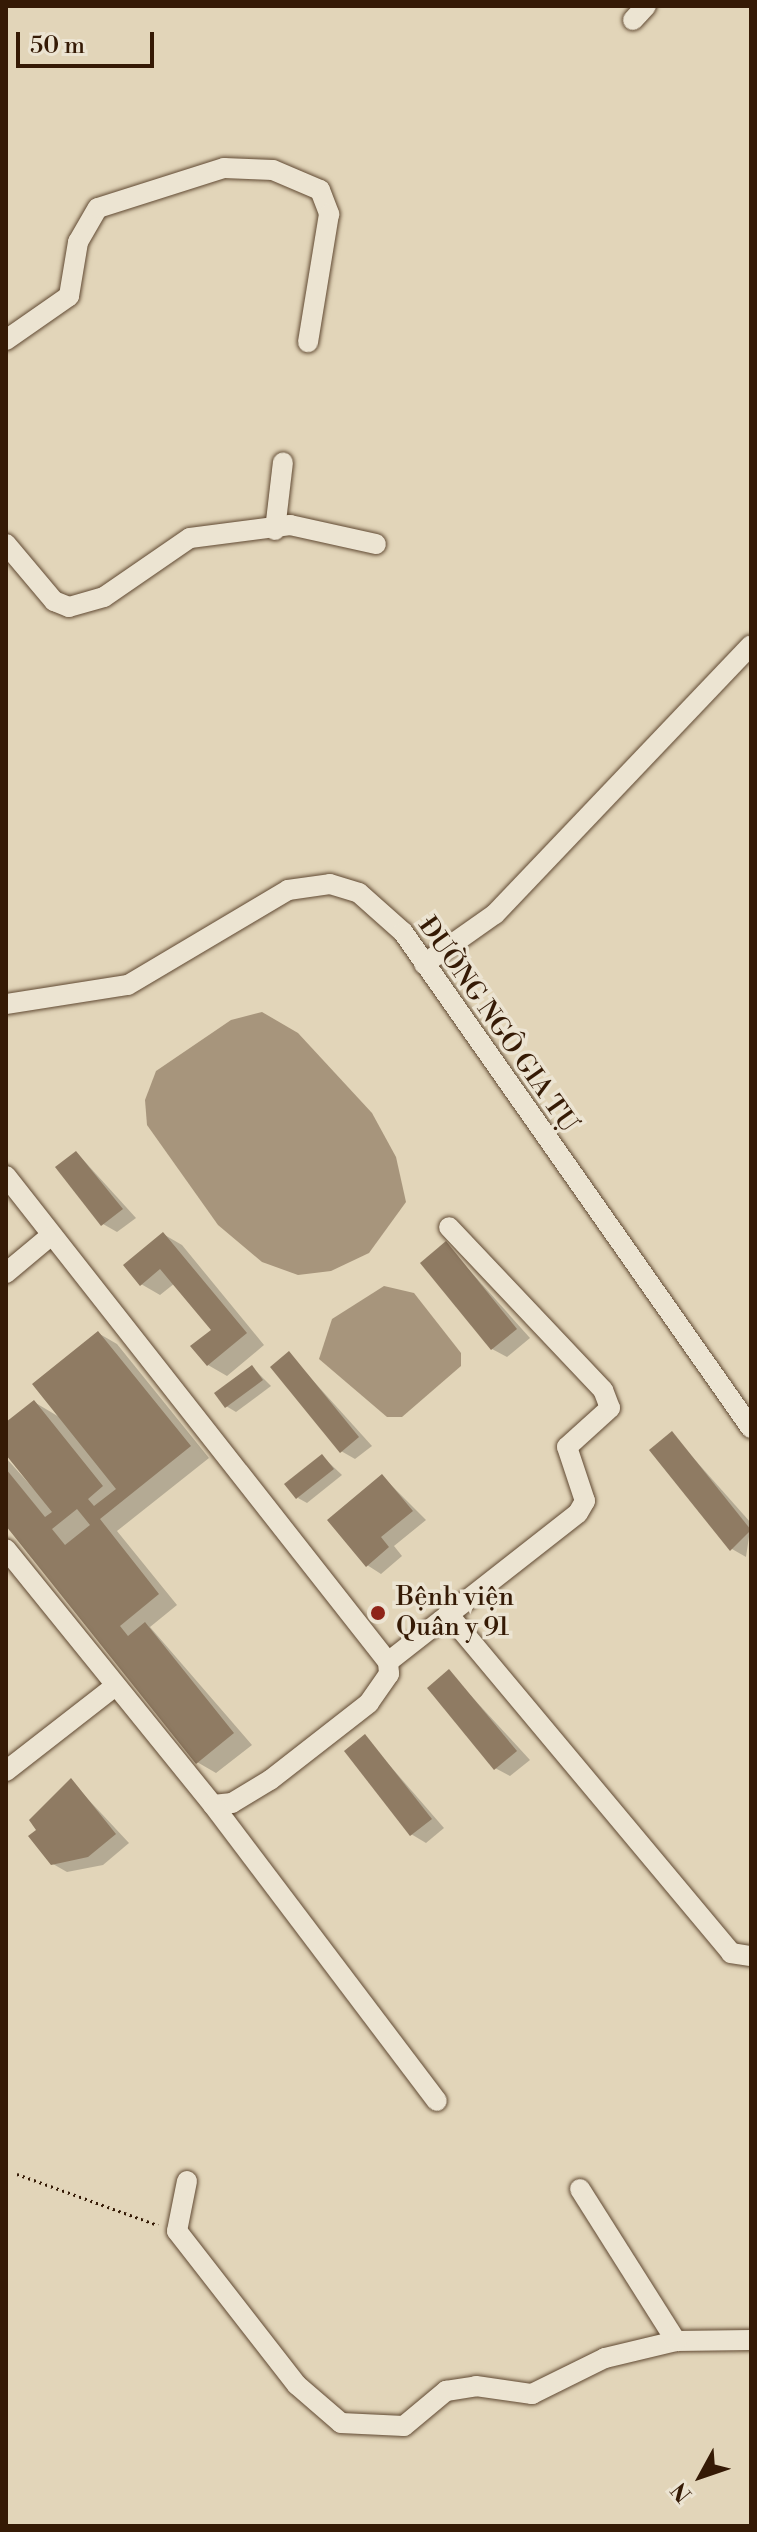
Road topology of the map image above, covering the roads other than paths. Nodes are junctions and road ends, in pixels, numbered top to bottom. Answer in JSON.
{"nodes":[{"id":1,"x":6,"y":340,"type":"edge"},
{"id":2,"x":308,"y":342,"type":"dead end"},
{"id":3,"x":283,"y":462,"type":"dead end"},
{"id":4,"x":275,"y":530,"type":"junction"},
{"id":5,"x":6,"y":544,"type":"edge"},
{"id":6,"x":376,"y":544,"type":"dead end"},
{"id":7,"x":751,"y":645,"type":"edge"},
{"id":8,"x":424,"y":964,"type":"junction"},
{"id":9,"x":6,"y":1004,"type":"edge"},
{"id":10,"x":6,"y":1176,"type":"edge"},
{"id":11,"x":449,"y":1227,"type":"dead end"},
{"id":12,"x":49,"y":1237,"type":"junction"},
{"id":13,"x":6,"y":1273,"type":"edge"},
{"id":14,"x":751,"y":1428,"type":"edge"},
{"id":15,"x":6,"y":1549,"type":"edge"},
{"id":16,"x":448,"y":1614,"type":"junction"},
{"id":17,"x":388,"y":1662,"type":"junction"},
{"id":18,"x":114,"y":1687,"type":"junction"},
{"id":19,"x":6,"y":1771,"type":"edge"},
{"id":20,"x":213,"y":1805,"type":"junction"},
{"id":21,"x":751,"y":1956,"type":"edge"},
{"id":22,"x":437,"y":2101,"type":"dead end"},
{"id":23,"x":187,"y":2181,"type":"dead end"},
{"id":24,"x":580,"y":2189,"type":"dead end"},
{"id":25,"x":751,"y":2340,"type":"edge"},
{"id":26,"x":676,"y":2341,"type":"junction"}],
"edges":[{"from":1,"to":2,"type":"street"},
{"from":3,"to":4,"type":"street"},
{"from":4,"to":5,"type":"street"},
{"from":4,"to":6,"type":"street"},
{"from":7,"to":8,"type":"street"},
{"from":8,"to":9,"type":"street","name":"ĐƯỜNG NGÔ GIA TỰ"},
{"from":8,"to":14,"type":"street","name":"ĐƯỜNG NGÔ GIA TỰ"},
{"from":10,"to":12,"type":"street"},
{"from":11,"to":16,"type":"street"},
{"from":12,"to":13,"type":"street"},
{"from":12,"to":17,"type":"street"},
{"from":15,"to":18,"type":"street"},
{"from":16,"to":17,"type":"street"},
{"from":16,"to":21,"type":"street"},
{"from":17,"to":20,"type":"street"},
{"from":18,"to":19,"type":"street"},
{"from":18,"to":20,"type":"street"},
{"from":20,"to":22,"type":"street"},
{"from":23,"to":26,"type":"street"},
{"from":24,"to":26,"type":"street"},
{"from":25,"to":26,"type":"street"}]}
